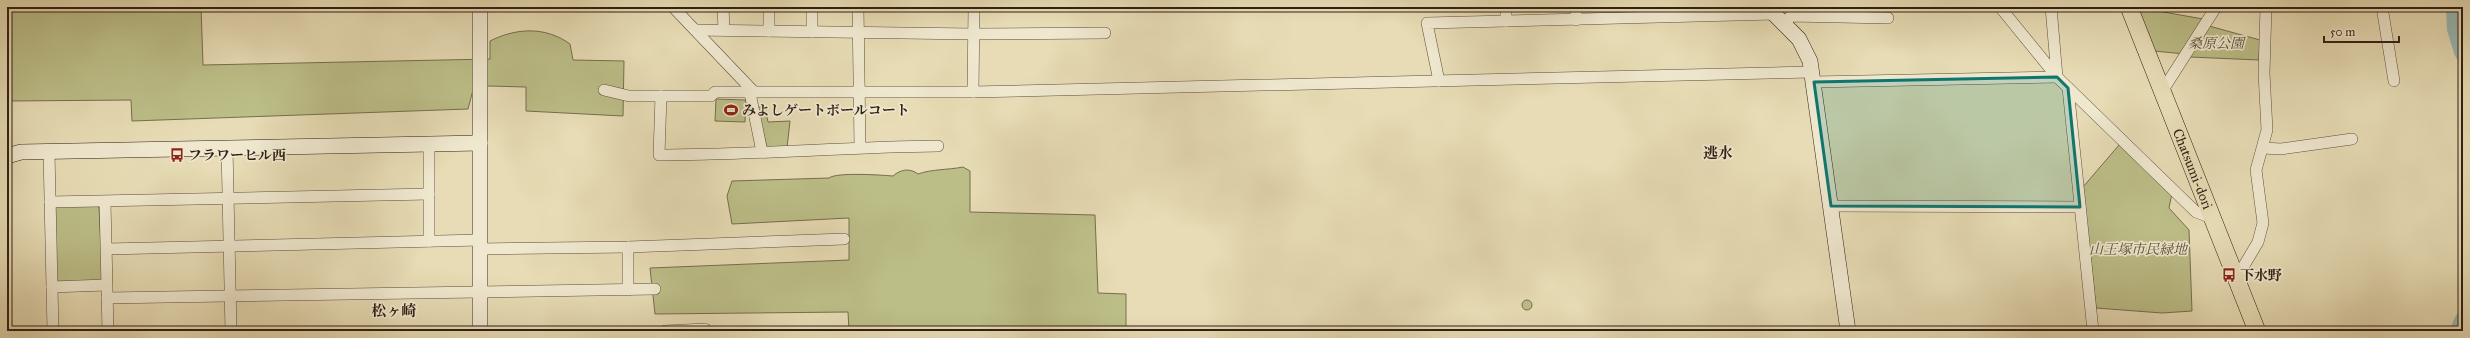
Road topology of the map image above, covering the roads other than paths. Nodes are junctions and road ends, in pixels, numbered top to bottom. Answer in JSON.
{"nodes":[{"id":1,"x":480,"y":7,"type":"edge"},
{"id":2,"x":673,"y":7,"type":"edge"},
{"id":3,"x":724,"y":7,"type":"edge"},
{"id":4,"x":769,"y":7,"type":"edge"},
{"id":5,"x":812,"y":7,"type":"edge"},
{"id":6,"x":858,"y":7,"type":"edge"},
{"id":7,"x":974,"y":7,"type":"edge"},
{"id":8,"x":1506,"y":7,"type":"edge"},
{"id":9,"x":1576,"y":7,"type":"edge"},
{"id":10,"x":2000,"y":7,"type":"edge"},
{"id":11,"x":2051,"y":7,"type":"edge"},
{"id":12,"x":2128,"y":7,"type":"edge"},
{"id":13,"x":2216,"y":7,"type":"edge"},
{"id":14,"x":2266,"y":7,"type":"edge"},
{"id":15,"x":2382,"y":7,"type":"edge"},
{"id":16,"x":1775,"y":15,"type":"edge"},
{"id":17,"x":1888,"y":18,"type":"dead end"},
{"id":18,"x":1576,"y":20,"type":"junction"},
{"id":19,"x":1506,"y":21,"type":"junction"},
{"id":20,"x":695,"y":30,"type":"junction"},
{"id":21,"x":724,"y":30,"type":"junction"},
{"id":22,"x":769,"y":31,"type":"junction"},
{"id":23,"x":812,"y":32,"type":"junction"},
{"id":24,"x":858,"y":33,"type":"junction"},
{"id":25,"x":1106,"y":33,"type":"dead end"},
{"id":26,"x":973,"y":34,"type":"junction"},
{"id":27,"x":1813,"y":77,"type":"junction"},
{"id":28,"x":2057,"y":77,"type":"junction"},
{"id":29,"x":1439,"y":81,"type":"junction"},
{"id":30,"x":2394,"y":81,"type":"dead end"},
{"id":31,"x":2068,"y":88,"type":"junction"},
{"id":32,"x":604,"y":90,"type":"dead end"},
{"id":33,"x":859,"y":92,"type":"junction"},
{"id":34,"x":973,"y":92,"type":"junction"},
{"id":35,"x":752,"y":93,"type":"junction"},
{"id":36,"x":2162,"y":93,"type":"junction"},
{"id":37,"x":661,"y":96,"type":"junction"},
{"id":38,"x":2352,"y":139,"type":"dead end"},
{"id":39,"x":429,"y":143,"type":"junction"},
{"id":40,"x":480,"y":143,"type":"junction"},
{"id":41,"x":938,"y":146,"type":"dead end"},
{"id":42,"x":227,"y":147,"type":"junction"},
{"id":43,"x":860,"y":147,"type":"junction"},
{"id":44,"x":2263,"y":148,"type":"junction"},
{"id":45,"x":49,"y":152,"type":"junction"},
{"id":46,"x":762,"y":152,"type":"junction"},
{"id":47,"x":7,"y":156,"type":"edge"},
{"id":48,"x":429,"y":194,"type":"junction"},
{"id":49,"x":227,"y":199,"type":"junction"},
{"id":50,"x":50,"y":202,"type":"junction"},
{"id":51,"x":105,"y":202,"type":"junction"},
{"id":52,"x":1831,"y":206,"type":"junction"},
{"id":53,"x":2080,"y":207,"type":"junction"},
{"id":54,"x":2212,"y":218,"type":"junction"},
{"id":55,"x":844,"y":239,"type":"dead end"},
{"id":56,"x":429,"y":241,"type":"junction"},
{"id":57,"x":480,"y":244,"type":"junction"},
{"id":58,"x":229,"y":246,"type":"junction"},
{"id":59,"x":628,"y":247,"type":"junction"},
{"id":60,"x":107,"y":249,"type":"junction"},
{"id":61,"x":2236,"y":279,"type":"junction"},
{"id":62,"x":106,"y":285,"type":"junction"},
{"id":63,"x":52,"y":287,"type":"junction"},
{"id":64,"x":655,"y":289,"type":"dead end"},
{"id":65,"x":628,"y":290,"type":"junction"},
{"id":66,"x":480,"y":291,"type":"junction"},
{"id":67,"x":230,"y":296,"type":"junction"},
{"id":68,"x":107,"y":298,"type":"junction"},
{"id":69,"x":705,"y":329,"type":"dead end"},
{"id":70,"x":53,"y":331,"type":"edge"},
{"id":71,"x":108,"y":331,"type":"edge"},
{"id":72,"x":231,"y":331,"type":"edge"},
{"id":73,"x":480,"y":331,"type":"edge"},
{"id":74,"x":665,"y":331,"type":"edge"},
{"id":75,"x":1848,"y":331,"type":"edge"},
{"id":76,"x":2092,"y":331,"type":"edge"},
{"id":77,"x":2257,"y":331,"type":"edge"}],
"edges":[{"from":1,"to":40,"type":"street"},
{"from":2,"to":20,"type":"street"},
{"from":3,"to":21,"type":"street"},
{"from":4,"to":22,"type":"street"},
{"from":5,"to":23,"type":"street"},
{"from":6,"to":24,"type":"street"},
{"from":7,"to":26,"type":"street"},
{"from":8,"to":19,"type":"street"},
{"from":9,"to":18,"type":"street"},
{"from":10,"to":28,"type":"street"},
{"from":11,"to":28,"type":"street"},
{"from":12,"to":36,"type":"main road","name":"Chatsumi-dori"},
{"from":13,"to":36,"type":"street"},
{"from":14,"to":44,"type":"street"},
{"from":15,"to":30,"type":"street"},
{"from":16,"to":17,"type":"street"},
{"from":16,"to":18,"type":"street"},
{"from":16,"to":27,"type":"street"},
{"from":18,"to":19,"type":"street"},
{"from":19,"to":29,"type":"street"},
{"from":20,"to":21,"type":"street"},
{"from":20,"to":35,"type":"street"},
{"from":21,"to":22,"type":"street"},
{"from":22,"to":23,"type":"street"},
{"from":23,"to":24,"type":"street"},
{"from":24,"to":26,"type":"street"},
{"from":24,"to":33,"type":"street"},
{"from":25,"to":26,"type":"street"},
{"from":26,"to":34,"type":"street"},
{"from":27,"to":28,"type":"street"},
{"from":27,"to":29,"type":"street"},
{"from":27,"to":52,"type":"street"},
{"from":28,"to":31,"type":"street"},
{"from":29,"to":34,"type":"street"},
{"from":31,"to":53,"type":"street"},
{"from":31,"to":54,"type":"street"},
{"from":32,"to":37,"type":"street"},
{"from":33,"to":34,"type":"street"},
{"from":33,"to":35,"type":"street"},
{"from":33,"to":43,"type":"street"},
{"from":35,"to":37,"type":"street"},
{"from":35,"to":46,"type":"street"},
{"from":36,"to":54,"type":"main road","name":"Chatsumi-dori"},
{"from":37,"to":46,"type":"street"},
{"from":38,"to":44,"type":"street"},
{"from":39,"to":40,"type":"street"},
{"from":39,"to":42,"type":"street"},
{"from":39,"to":48,"type":"street"},
{"from":40,"to":57,"type":"street"},
{"from":41,"to":43,"type":"street"},
{"from":42,"to":45,"type":"street"},
{"from":42,"to":49,"type":"street"},
{"from":43,"to":46,"type":"street"},
{"from":44,"to":61,"type":"street"},
{"from":45,"to":47,"type":"street"},
{"from":45,"to":50,"type":"street"},
{"from":48,"to":49,"type":"street"},
{"from":48,"to":56,"type":"street"},
{"from":49,"to":51,"type":"street"},
{"from":49,"to":58,"type":"street"},
{"from":50,"to":51,"type":"street"},
{"from":50,"to":63,"type":"street"},
{"from":51,"to":60,"type":"street"},
{"from":52,"to":53,"type":"street"},
{"from":52,"to":75,"type":"street"},
{"from":53,"to":76,"type":"street"},
{"from":54,"to":61,"type":"main road","name":"Chatsumi-dori"},
{"from":55,"to":59,"type":"street"},
{"from":56,"to":57,"type":"street"},
{"from":56,"to":58,"type":"street"},
{"from":57,"to":59,"type":"street"},
{"from":57,"to":66,"type":"street"},
{"from":58,"to":60,"type":"street"},
{"from":58,"to":67,"type":"street"},
{"from":59,"to":65,"type":"street"},
{"from":60,"to":62,"type":"street"},
{"from":61,"to":77,"type":"main road","name":"Chatsumi-dori"},
{"from":62,"to":63,"type":"street"},
{"from":62,"to":68,"type":"street"},
{"from":63,"to":70,"type":"street"},
{"from":64,"to":65,"type":"street"},
{"from":65,"to":66,"type":"street"},
{"from":66,"to":67,"type":"street"},
{"from":66,"to":73,"type":"street"},
{"from":67,"to":68,"type":"street"},
{"from":67,"to":72,"type":"street"},
{"from":68,"to":71,"type":"street"},
{"from":69,"to":74,"type":"street"}]}
